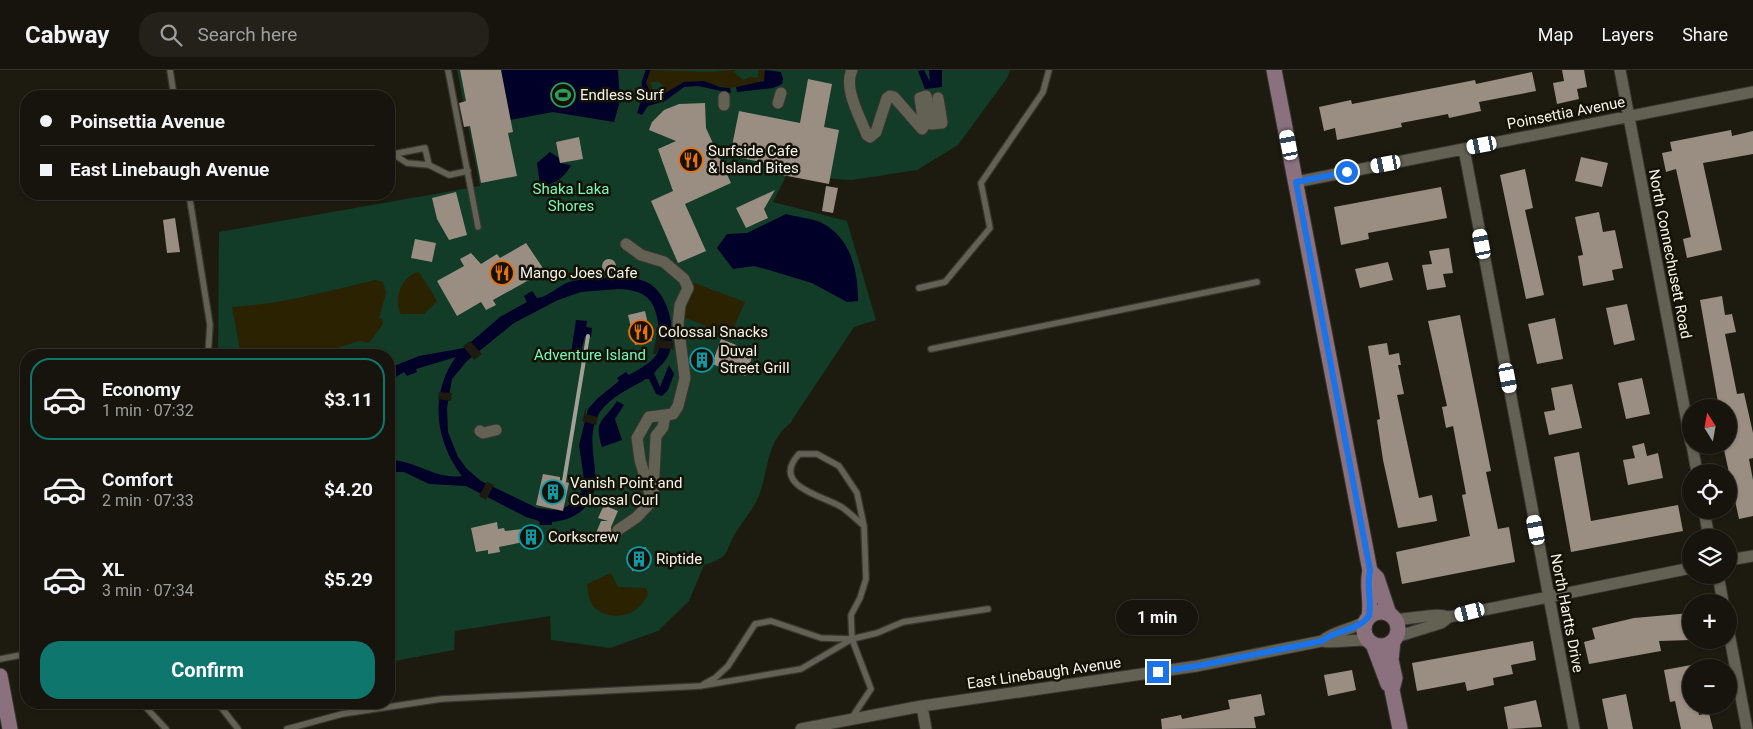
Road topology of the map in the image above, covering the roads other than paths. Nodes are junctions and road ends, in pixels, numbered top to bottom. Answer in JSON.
{"nodes":[{"id":1,"x":170,"y":70,"type":"edge"},
{"id":2,"x":448,"y":70,"type":"edge"},
{"id":3,"x":852,"y":70,"type":"edge"},
{"id":4,"x":1049,"y":70,"type":"edge"},
{"id":5,"x":1274,"y":70,"type":"edge"},
{"id":6,"x":1620,"y":70,"type":"edge"},
{"id":7,"x":173,"y":90,"type":"edge"},
{"id":8,"x":1753,"y":92,"type":"edge"},
{"id":9,"x":938,"y":98,"type":"dead end"},
{"id":10,"x":1628,"y":116,"type":"junction"},
{"id":11,"x":1464,"y":149,"type":"junction"},
{"id":12,"x":395,"y":153,"type":"edge"},
{"id":13,"x":395,"y":156,"type":"edge"},
{"id":14,"x":429,"y":165,"type":"junction"},
{"id":15,"x":468,"y":171,"type":"junction"},
{"id":16,"x":1296,"y":182,"type":"junction"},
{"id":17,"x":191,"y":200,"type":"edge"},
{"id":18,"x":478,"y":227,"type":"dead end"},
{"id":19,"x":626,"y":244,"type":"dead end"},
{"id":20,"x":1257,"y":282,"type":"dead end"},
{"id":21,"x":919,"y":288,"type":"dead end"},
{"id":22,"x":208,"y":349,"type":"edge"},
{"id":23,"x":931,"y":349,"type":"dead end"},
{"id":24,"x":1682,"y":399,"type":"edge"},
{"id":25,"x":665,"y":415,"type":"junction"},
{"id":26,"x":496,"y":430,"type":"dead end"},
{"id":27,"x":482,"y":434,"type":"dead end"},
{"id":28,"x":652,"y":501,"type":"junction"},
{"id":29,"x":864,"y":526,"type":"junction"},
{"id":30,"x":618,"y":530,"type":"dead end"},
{"id":31,"x":1753,"y":556,"type":"edge"},
{"id":32,"x":1737,"y":559,"type":"edge"},
{"id":33,"x":1370,"y":570,"type":"junction"},
{"id":34,"x":1682,"y":570,"type":"edge"},
{"id":35,"x":1549,"y":596,"type":"junction"},
{"id":36,"x":988,"y":609,"type":"dead end"},
{"id":37,"x":1392,"y":616,"type":"junction"},
{"id":38,"x":1449,"y":617,"type":"junction"},
{"id":39,"x":1368,"y":618,"type":"junction"},
{"id":40,"x":852,"y":639,"type":"junction"},
{"id":41,"x":1395,"y":639,"type":"junction"},
{"id":42,"x":1322,"y":641,"type":"junction"},
{"id":43,"x":1371,"y":643,"type":"junction"},
{"id":44,"x":1732,"y":649,"type":"edge"},
{"id":45,"x":20,"y":655,"type":"edge"},
{"id":46,"x":0,"y":659,"type":"edge"},
{"id":47,"x":0,"y":676,"type":"edge"},
{"id":48,"x":700,"y":686,"type":"junction"},
{"id":49,"x":1392,"y":690,"type":"junction"},
{"id":50,"x":395,"y":705,"type":"edge"},
{"id":51,"x":922,"y":706,"type":"junction"},
{"id":52,"x":147,"y":709,"type":"edge"},
{"id":53,"x":222,"y":709,"type":"edge"},
{"id":54,"x":373,"y":709,"type":"edge"},
{"id":55,"x":850,"y":719,"type":"junction"},
{"id":56,"x":10,"y":729,"type":"edge"},
{"id":57,"x":166,"y":729,"type":"edge"},
{"id":58,"x":238,"y":729,"type":"edge"},
{"id":59,"x":287,"y":729,"type":"edge"},
{"id":60,"x":800,"y":729,"type":"edge"},
{"id":61,"x":926,"y":729,"type":"edge"},
{"id":62,"x":1400,"y":729,"type":"edge"},
{"id":63,"x":1574,"y":729,"type":"edge"},
{"id":64,"x":1747,"y":729,"type":"edge"}],
"edges":[{"from":1,"to":7,"type":"lane"},
{"from":2,"to":15,"type":"lane"},
{"from":3,"to":9,"type":"street"},
{"from":4,"to":21,"type":"lane"},
{"from":5,"to":16,"type":"street"},
{"from":6,"to":10,"type":"street","name":"North Connechusett Road"},
{"from":8,"to":10,"type":"street","name":"Poinsettia Avenue"},
{"from":10,"to":11,"type":"street","name":"Poinsettia Avenue"},
{"from":10,"to":24,"type":"street","name":"North Connechusett Road"},
{"from":11,"to":16,"type":"street","name":"Poinsettia Avenue"},
{"from":11,"to":35,"type":"street","name":"North Hartts Drive"},
{"from":12,"to":14,"type":"lane"},
{"from":13,"to":14,"type":"lane"},
{"from":14,"to":15,"type":"lane"},
{"from":15,"to":18,"type":"lane"},
{"from":16,"to":33,"type":"street"},
{"from":17,"to":22,"type":"lane"},
{"from":19,"to":25,"type":"street"},
{"from":20,"to":23,"type":"lane"},
{"from":25,"to":28,"type":"street"},
{"from":25,"to":28,"type":"street"},
{"from":26,"to":27,"type":"street"},
{"from":28,"to":30,"type":"street"},
{"from":29,"to":29,"type":"lane"},
{"from":29,"to":40,"type":"lane"},
{"from":31,"to":32,"type":"street"},
{"from":33,"to":37,"type":"street"},
{"from":33,"to":39,"type":"street"},
{"from":34,"to":35,"type":"street"},
{"from":35,"to":38,"type":"street"},
{"from":35,"to":63,"type":"street","name":"North Hartts Drive"},
{"from":36,"to":40,"type":"lane"},
{"from":37,"to":38,"type":"street"},
{"from":37,"to":39,"type":"street"},
{"from":37,"to":41,"type":"street"},
{"from":38,"to":41,"type":"street"},
{"from":39,"to":42,"type":"street","name":"East Linebaugh Avenue"},
{"from":39,"to":43,"type":"street"},
{"from":40,"to":48,"type":"lane"},
{"from":40,"to":48,"type":"lane"},
{"from":40,"to":55,"type":"lane"},
{"from":41,"to":43,"type":"street"},
{"from":41,"to":49,"type":"street"},
{"from":42,"to":43,"type":"street","name":"East Linebaugh Avenue"},
{"from":42,"to":51,"type":"street","name":"East Linebaugh Avenue"},
{"from":43,"to":49,"type":"street"},
{"from":44,"to":64,"type":"street"},
{"from":45,"to":46,"type":"lane"},
{"from":47,"to":56,"type":"street"},
{"from":48,"to":50,"type":"lane"},
{"from":49,"to":62,"type":"street"},
{"from":51,"to":55,"type":"street","name":"East Linebaugh Avenue"},
{"from":51,"to":61,"type":"street"},
{"from":52,"to":57,"type":"lane"},
{"from":53,"to":58,"type":"lane"},
{"from":54,"to":59,"type":"lane"},
{"from":55,"to":60,"type":"street","name":"East Linebaugh Avenue"}]}
